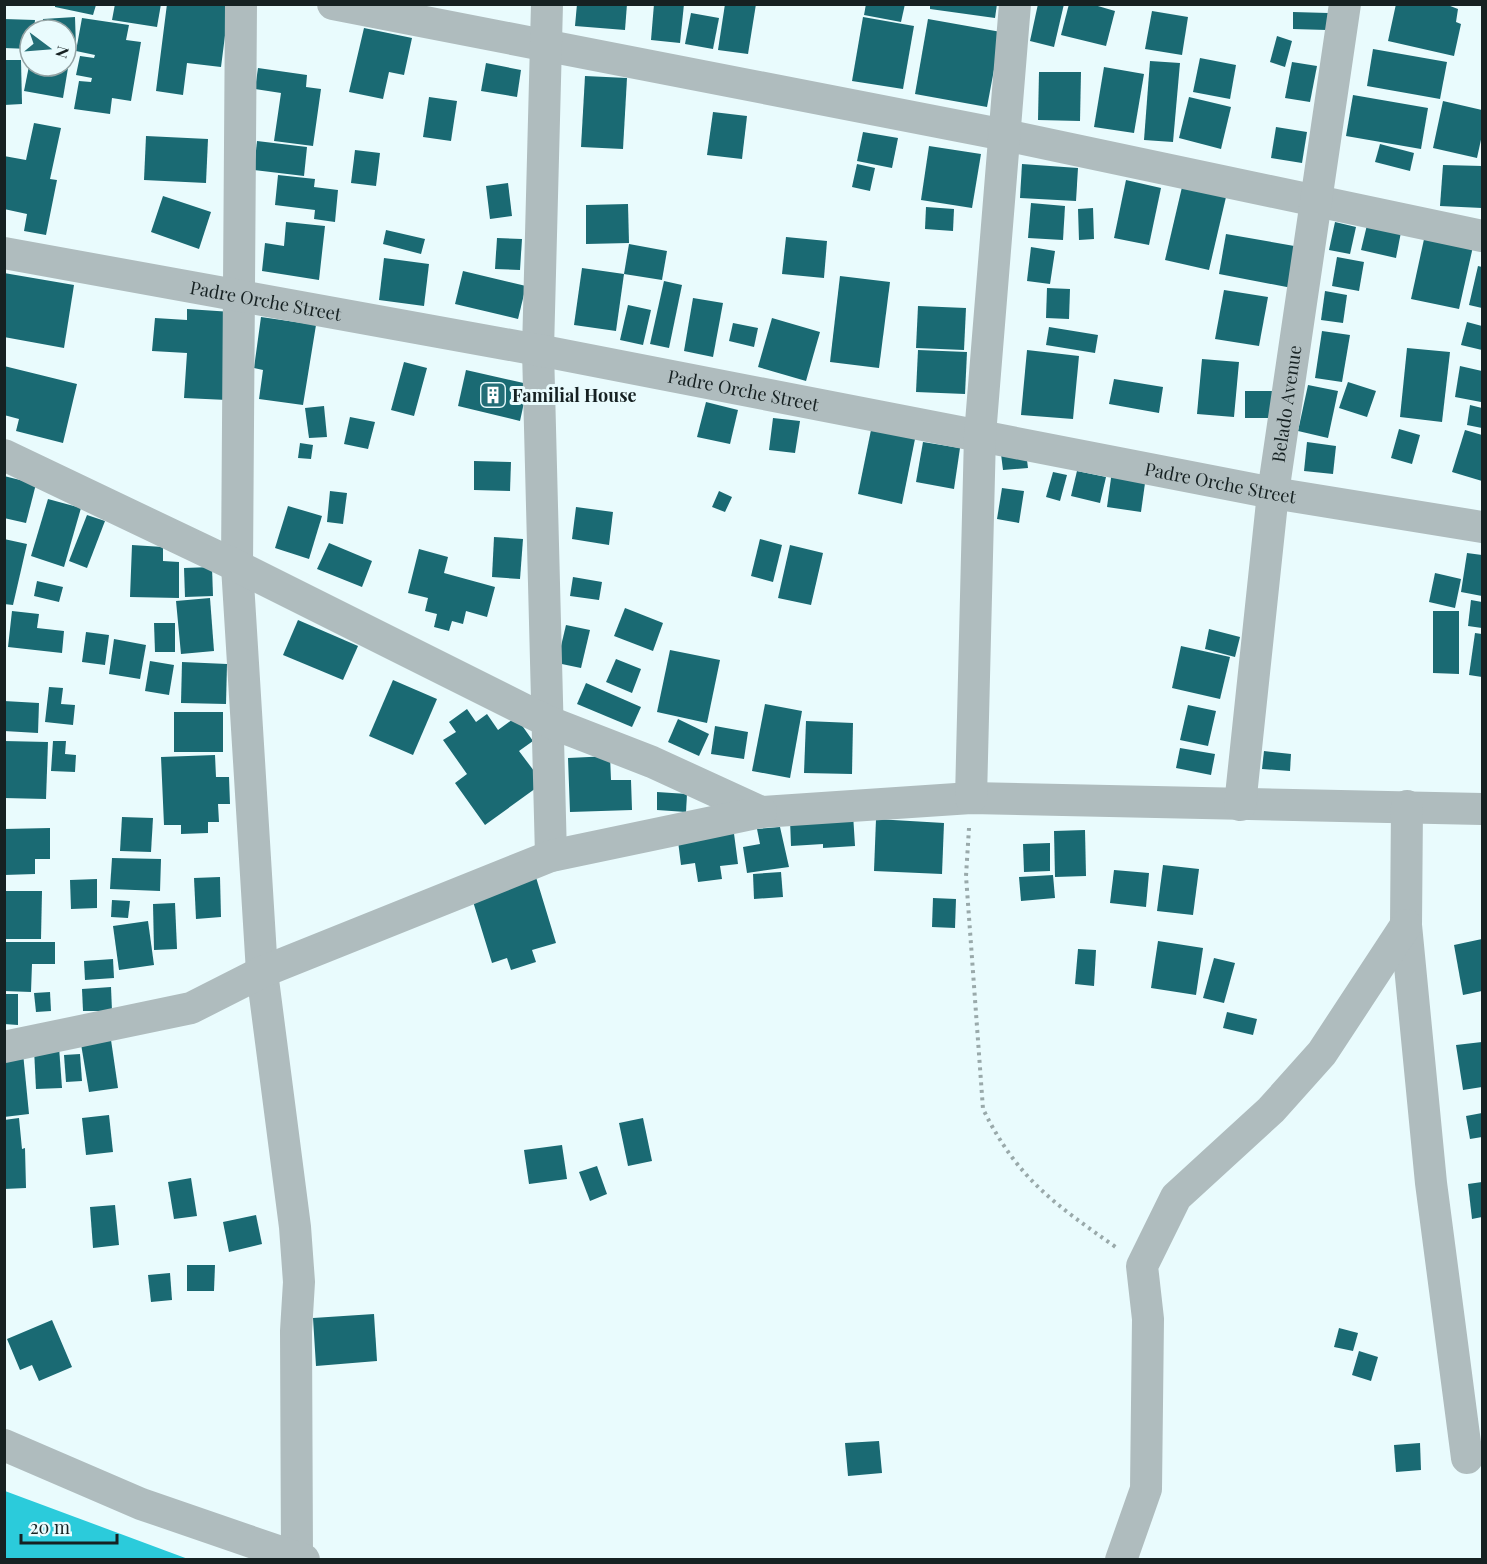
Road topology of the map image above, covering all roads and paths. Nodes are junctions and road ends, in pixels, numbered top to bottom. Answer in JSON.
{"nodes":[{"id":1,"x":241,"y":4,"type":"edge"},
{"id":2,"x":333,"y":4,"type":"edge"},
{"id":3,"x":547,"y":4,"type":"edge"},
{"id":4,"x":1015,"y":4,"type":"edge"},
{"id":5,"x":1345,"y":4,"type":"edge"},
{"id":6,"x":547,"y":47,"type":"junction"},
{"id":7,"x":1005,"y":135,"type":"junction"},
{"id":8,"x":1317,"y":201,"type":"junction"},
{"id":9,"x":1482,"y":236,"type":"edge"},
{"id":10,"x":4,"y":253,"type":"edge"},
{"id":11,"x":237,"y":297,"type":"junction"},
{"id":12,"x":538,"y":350,"type":"junction"},
{"id":13,"x":981,"y":435,"type":"junction"},
{"id":14,"x":4,"y":455,"type":"edge"},
{"id":15,"x":1273,"y":493,"type":"junction"},
{"id":16,"x":1482,"y":527,"type":"edge"},
{"id":17,"x":237,"y":566,"type":"junction"},
{"id":18,"x":549,"y":722,"type":"junction"},
{"id":19,"x":971,"y":798,"type":"junction"},
{"id":20,"x":1240,"y":805,"type":"junction"},
{"id":21,"x":1407,"y":806,"type":"junction"},
{"id":22,"x":1482,"y":809,"type":"edge"},
{"id":23,"x":761,"y":812,"type":"junction"},
{"id":24,"x":551,"y":856,"type":"junction"},
{"id":25,"x":1406,"y":925,"type":"junction"},
{"id":26,"x":262,"y":972,"type":"junction"},
{"id":27,"x":4,"y":1047,"type":"edge"},
{"id":28,"x":1142,"y":1266,"type":"junction"},
{"id":29,"x":4,"y":1445,"type":"edge"},
{"id":30,"x":1467,"y":1458,"type":"dead end"},
{"id":31,"x":301,"y":1559,"type":"edge"},
{"id":32,"x":1121,"y":1560,"type":"edge"}],
"edges":[{"from":1,"to":11,"type":"street"},
{"from":2,"to":6,"type":"street"},
{"from":3,"to":6,"type":"street"},
{"from":4,"to":7,"type":"street"},
{"from":5,"to":8,"type":"street","name":"Belado Avenue"},
{"from":6,"to":7,"type":"street"},
{"from":6,"to":12,"type":"street"},
{"from":7,"to":8,"type":"street"},
{"from":7,"to":13,"type":"street"},
{"from":8,"to":9,"type":"street"},
{"from":8,"to":15,"type":"street","name":"Belado Avenue"},
{"from":10,"to":11,"type":"street","name":"Padre Orche Street"},
{"from":11,"to":12,"type":"street","name":"Padre Orche Street"},
{"from":11,"to":17,"type":"street"},
{"from":12,"to":13,"type":"street","name":"Padre Orche Street"},
{"from":12,"to":18,"type":"street"},
{"from":13,"to":15,"type":"street","name":"Padre Orche Street"},
{"from":13,"to":19,"type":"street"},
{"from":14,"to":17,"type":"street"},
{"from":15,"to":16,"type":"street","name":"Padre Orche Street"},
{"from":15,"to":20,"type":"street","name":"Belado Avenue"},
{"from":17,"to":18,"type":"street"},
{"from":17,"to":26,"type":"street"},
{"from":18,"to":23,"type":"street"},
{"from":18,"to":24,"type":"street"},
{"from":19,"to":20,"type":"street"},
{"from":19,"to":23,"type":"street"},
{"from":19,"to":28,"type":"path"},
{"from":20,"to":21,"type":"street"},
{"from":21,"to":22,"type":"street"},
{"from":21,"to":25,"type":"street"},
{"from":23,"to":24,"type":"street"},
{"from":24,"to":26,"type":"street"},
{"from":25,"to":28,"type":"street"},
{"from":25,"to":30,"type":"street"},
{"from":26,"to":27,"type":"street"},
{"from":26,"to":31,"type":"street"},
{"from":28,"to":32,"type":"street"},
{"from":29,"to":31,"type":"street"}]}
